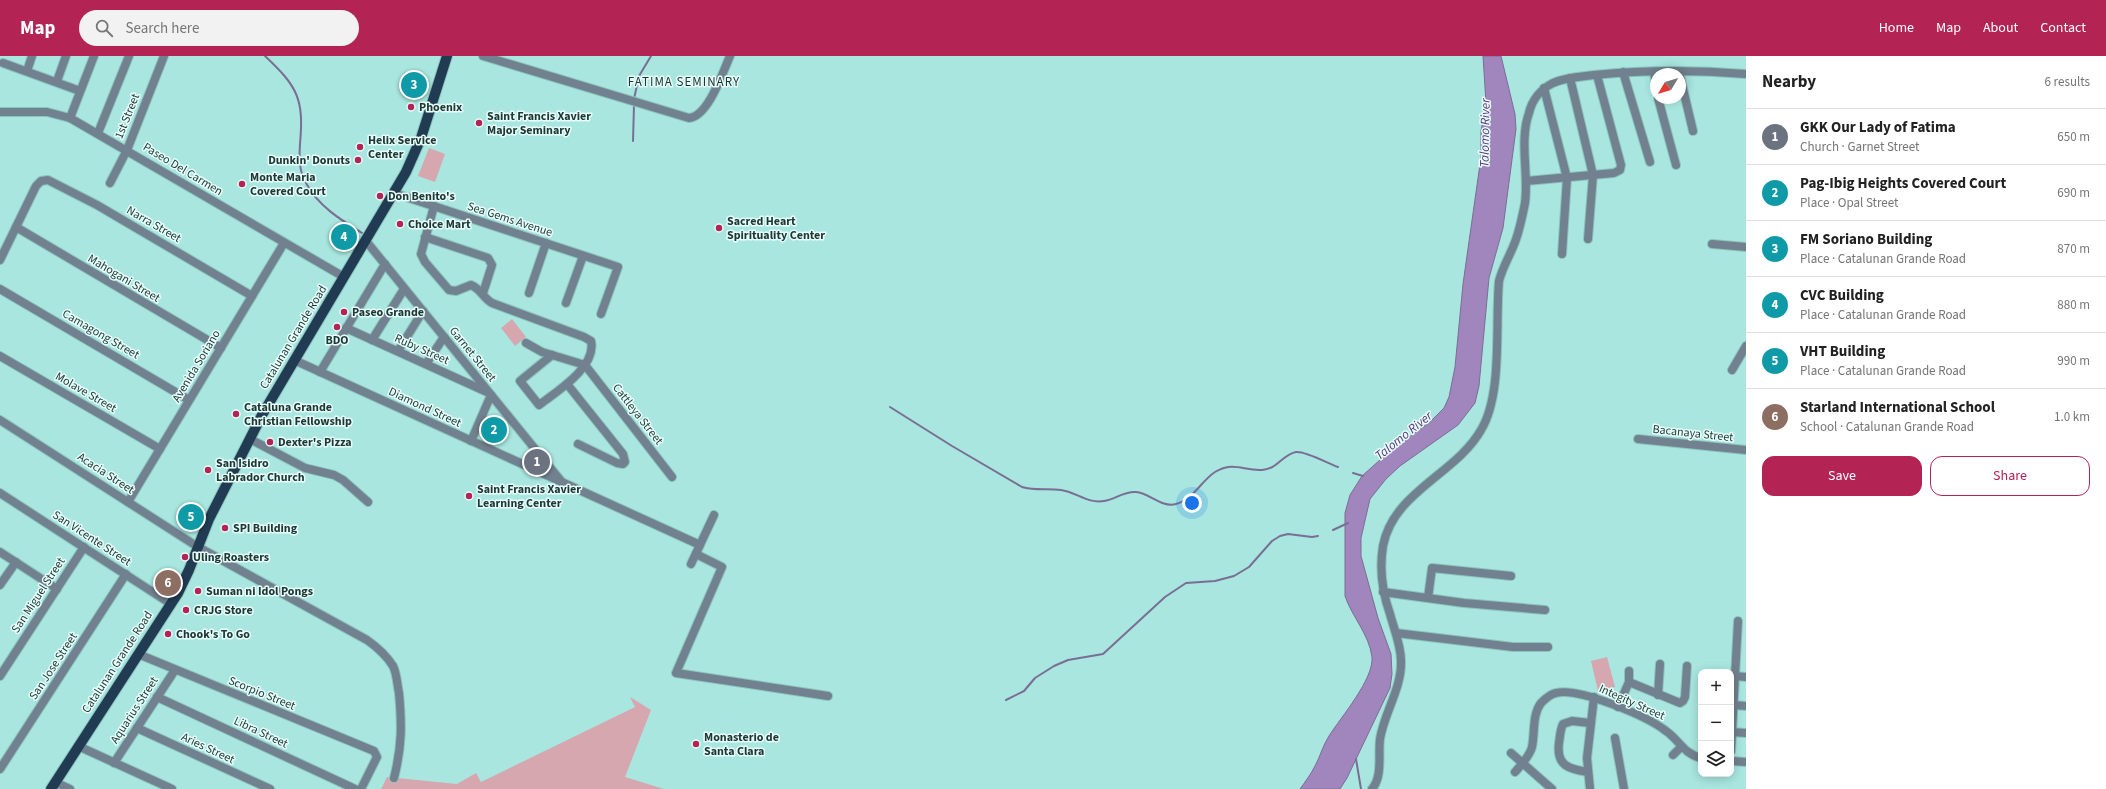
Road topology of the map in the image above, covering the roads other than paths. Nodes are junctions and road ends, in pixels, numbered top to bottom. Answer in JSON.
{"nodes":[{"id":1,"x":32,"y":56,"type":"edge"},
{"id":2,"x":66,"y":56,"type":"edge"},
{"id":3,"x":94,"y":56,"type":"edge"},
{"id":4,"x":129,"y":56,"type":"edge"},
{"id":5,"x":164,"y":56,"type":"edge"},
{"id":6,"x":447,"y":56,"type":"edge"},
{"id":7,"x":483,"y":56,"type":"edge"},
{"id":8,"x":730,"y":56,"type":"edge"},
{"id":9,"x":3,"y":63,"type":"dead end"},
{"id":10,"x":27,"y":71,"type":"junction"},
{"id":11,"x":1624,"y":72,"type":"junction"},
{"id":12,"x":1650,"y":72,"type":"edge"},
{"id":13,"x":1686,"y":74,"type":"edge"},
{"id":14,"x":1746,"y":74,"type":"edge"},
{"id":15,"x":1597,"y":75,"type":"junction"},
{"id":16,"x":1570,"y":78,"type":"junction"},
{"id":17,"x":56,"y":82,"type":"junction"},
{"id":18,"x":1544,"y":88,"type":"junction"},
{"id":19,"x":80,"y":91,"type":"junction"},
{"id":20,"x":1686,"y":100,"type":"edge"},
{"id":21,"x":1660,"y":104,"type":"edge"},
{"id":22,"x":0,"y":112,"type":"edge"},
{"id":23,"x":70,"y":118,"type":"junction"},
{"id":24,"x":1693,"y":131,"type":"dead end"},
{"id":25,"x":98,"y":133,"type":"junction"},
{"id":26,"x":127,"y":150,"type":"junction"},
{"id":27,"x":1650,"y":162,"type":"dead end"},
{"id":28,"x":1676,"y":165,"type":"dead end"},
{"id":29,"x":1593,"y":175,"type":"junction"},
{"id":30,"x":1567,"y":178,"type":"junction"},
{"id":31,"x":1526,"y":181,"type":"junction"},
{"id":32,"x":110,"y":183,"type":"dead end"},
{"id":33,"x":394,"y":193,"type":"junction"},
{"id":34,"x":434,"y":206,"type":"junction"},
{"id":35,"x":16,"y":227,"type":"junction"},
{"id":36,"x":425,"y":237,"type":"junction"},
{"id":37,"x":1588,"y":239,"type":"dead end"},
{"id":38,"x":366,"y":241,"type":"junction"},
{"id":39,"x":284,"y":243,"type":"junction"},
{"id":40,"x":546,"y":243,"type":"junction"},
{"id":41,"x":1712,"y":244,"type":"dead end"},
{"id":42,"x":1746,"y":247,"type":"edge"},
{"id":43,"x":1562,"y":254,"type":"dead end"},
{"id":44,"x":583,"y":256,"type":"junction"},
{"id":45,"x":0,"y":260,"type":"edge"},
{"id":46,"x":385,"y":264,"type":"junction"},
{"id":47,"x":344,"y":277,"type":"junction"},
{"id":48,"x":0,"y":289,"type":"edge"},
{"id":49,"x":404,"y":289,"type":"junction"},
{"id":50,"x":529,"y":292,"type":"dead end"},
{"id":51,"x":483,"y":293,"type":"junction"},
{"id":52,"x":252,"y":296,"type":"junction"},
{"id":53,"x":566,"y":303,"type":"dead end"},
{"id":54,"x":423,"y":311,"type":"junction"},
{"id":55,"x":601,"y":314,"type":"dead end"},
{"id":56,"x":346,"y":328,"type":"junction"},
{"id":57,"x":444,"y":336,"type":"junction"},
{"id":58,"x":372,"y":340,"type":"junction"},
{"id":59,"x":526,"y":342,"type":"dead end"},
{"id":60,"x":1746,"y":346,"type":"edge"},
{"id":61,"x":221,"y":348,"type":"junction"},
{"id":62,"x":398,"y":351,"type":"junction"},
{"id":63,"x":552,"y":355,"type":"junction"},
{"id":64,"x":0,"y":356,"type":"edge"},
{"id":65,"x":294,"y":360,"type":"junction"},
{"id":66,"x":426,"y":364,"type":"junction"},
{"id":67,"x":585,"y":365,"type":"junction"},
{"id":68,"x":1732,"y":370,"type":"dead end"},
{"id":69,"x":320,"y":372,"type":"junction"},
{"id":70,"x":567,"y":384,"type":"junction"},
{"id":71,"x":490,"y":394,"type":"junction"},
{"id":72,"x":189,"y":400,"type":"junction"},
{"id":73,"x":0,"y":420,"type":"edge"},
{"id":74,"x":250,"y":439,"type":"junction"},
{"id":75,"x":1638,"y":439,"type":"dead end"},
{"id":76,"x":471,"y":441,"type":"junction"},
{"id":77,"x":578,"y":444,"type":"dead end"},
{"id":78,"x":160,"y":449,"type":"junction"},
{"id":79,"x":1746,"y":450,"type":"edge"},
{"id":80,"x":672,"y":477,"type":"dead end"},
{"id":81,"x":563,"y":483,"type":"junction"},
{"id":82,"x":0,"y":493,"type":"edge"},
{"id":83,"x":128,"y":502,"type":"junction"},
{"id":84,"x":368,"y":502,"type":"dead end"},
{"id":85,"x":714,"y":515,"type":"dead end"},
{"id":86,"x":700,"y":545,"type":"junction"},
{"id":87,"x":84,"y":547,"type":"junction"},
{"id":88,"x":198,"y":547,"type":"junction"},
{"id":89,"x":0,"y":552,"type":"edge"},
{"id":90,"x":696,"y":554,"type":"junction"},
{"id":91,"x":16,"y":562,"type":"junction"},
{"id":92,"x":691,"y":564,"type":"dead end"},
{"id":93,"x":126,"y":574,"type":"junction"},
{"id":94,"x":1511,"y":576,"type":"dead end"},
{"id":95,"x":0,"y":585,"type":"edge"},
{"id":96,"x":57,"y":588,"type":"junction"},
{"id":97,"x":1383,"y":592,"type":"junction"},
{"id":98,"x":1428,"y":598,"type":"junction"},
{"id":99,"x":171,"y":604,"type":"junction"},
{"id":100,"x":1545,"y":610,"type":"dead end"},
{"id":101,"x":1738,"y":621,"type":"dead end"},
{"id":102,"x":1396,"y":633,"type":"junction"},
{"id":103,"x":1737,"y":640,"type":"junction"},
{"id":104,"x":1746,"y":641,"type":"edge"},
{"id":105,"x":1548,"y":647,"type":"dead end"},
{"id":106,"x":138,"y":654,"type":"junction"},
{"id":107,"x":1660,"y":664,"type":"dead end"},
{"id":108,"x":1687,"y":666,"type":"dead end"},
{"id":109,"x":175,"y":670,"type":"junction"},
{"id":110,"x":1629,"y":671,"type":"dead end"},
{"id":111,"x":0,"y":676,"type":"edge"},
{"id":112,"x":1735,"y":676,"type":"junction"},
{"id":113,"x":1746,"y":677,"type":"edge"},
{"id":114,"x":1629,"y":682,"type":"junction"},
{"id":115,"x":1658,"y":695,"type":"junction"},
{"id":116,"x":828,"y":696,"type":"dead end"},
{"id":117,"x":157,"y":697,"type":"junction"},
{"id":118,"x":1594,"y":697,"type":"junction"},
{"id":119,"x":1734,"y":705,"type":"joint"},
{"id":120,"x":1746,"y":706,"type":"edge"},
{"id":121,"x":1618,"y":707,"type":"junction"},
{"id":122,"x":1590,"y":723,"type":"junction"},
{"id":123,"x":137,"y":728,"type":"junction"},
{"id":124,"x":1734,"y":732,"type":"edge"},
{"id":125,"x":1746,"y":733,"type":"edge"},
{"id":126,"x":1615,"y":738,"type":"dead end"},
{"id":127,"x":78,"y":746,"type":"junction"},
{"id":128,"x":1681,"y":747,"type":"junction"},
{"id":129,"x":1510,"y":753,"type":"dead end"},
{"id":130,"x":1673,"y":754,"type":"dead end"},
{"id":131,"x":1698,"y":757,"type":"edge"},
{"id":132,"x":1734,"y":761,"type":"edge"},
{"id":133,"x":1746,"y":762,"type":"edge"},
{"id":134,"x":114,"y":763,"type":"junction"},
{"id":135,"x":1522,"y":763,"type":"junction"},
{"id":136,"x":0,"y":769,"type":"edge"},
{"id":137,"x":1516,"y":772,"type":"dead end"},
{"id":138,"x":1588,"y":772,"type":"junction"},
{"id":139,"x":394,"y":778,"type":"dead end"},
{"id":140,"x":53,"y":785,"type":"edge"},
{"id":141,"x":70,"y":789,"type":"edge"},
{"id":142,"x":172,"y":789,"type":"edge"},
{"id":143,"x":270,"y":789,"type":"edge"},
{"id":144,"x":355,"y":789,"type":"edge"},
{"id":145,"x":361,"y":789,"type":"edge"},
{"id":146,"x":1372,"y":789,"type":"edge"},
{"id":147,"x":1552,"y":789,"type":"edge"},
{"id":148,"x":1590,"y":789,"type":"edge"},
{"id":149,"x":1624,"y":789,"type":"edge"}],
"edges":[{"from":1,"to":10,"type":"street"},
{"from":2,"to":17,"type":"street"},
{"from":3,"to":19,"type":"street"},
{"from":4,"to":25,"type":"street"},
{"from":5,"to":26,"type":"street","name":"1st Street"},
{"from":6,"to":33,"type":"main road","name":"Catalunan Grande Road"},
{"from":7,"to":8,"type":"street"},
{"from":9,"to":10,"type":"street"},
{"from":10,"to":17,"type":"street"},
{"from":11,"to":12,"type":"street"},
{"from":11,"to":15,"type":"street"},
{"from":11,"to":27,"type":"street"},
{"from":13,"to":14,"type":"street"},
{"from":15,"to":16,"type":"street"},
{"from":15,"to":29,"type":"street"},
{"from":16,"to":18,"type":"street"},
{"from":16,"to":29,"type":"street"},
{"from":17,"to":19,"type":"street"},
{"from":18,"to":30,"type":"street"},
{"from":18,"to":31,"type":"street"},
{"from":19,"to":23,"type":"street"},
{"from":20,"to":24,"type":"street"},
{"from":21,"to":28,"type":"street"},
{"from":22,"to":23,"type":"street","name":"Paseo Del Carmen"},
{"from":23,"to":25,"type":"street","name":"Paseo Del Carmen"},
{"from":25,"to":26,"type":"street","name":"Paseo Del Carmen"},
{"from":26,"to":32,"type":"street","name":"1st Street"},
{"from":26,"to":39,"type":"street","name":"Paseo Del Carmen"},
{"from":29,"to":30,"type":"street"},
{"from":29,"to":37,"type":"street"},
{"from":30,"to":31,"type":"street"},
{"from":30,"to":43,"type":"street"},
{"from":31,"to":97,"type":"street"},
{"from":33,"to":34,"type":"street","name":"Sea Gems Avenue"},
{"from":33,"to":38,"type":"main road","name":"Catalunan Grande Road"},
{"from":34,"to":36,"type":"street"},
{"from":34,"to":40,"type":"street","name":"Sea Gems Avenue"},
{"from":35,"to":45,"type":"street"},
{"from":35,"to":52,"type":"street","name":"Narra Street"},
{"from":35,"to":61,"type":"street","name":"Mahogani Street"},
{"from":36,"to":51,"type":"street"},
{"from":36,"to":51,"type":"street"},
{"from":38,"to":46,"type":"street","name":"Garnet Street"},
{"from":38,"to":47,"type":"main road","name":"Catalunan Grande Road"},
{"from":39,"to":47,"type":"street","name":"Paseo Del Carmen"},
{"from":39,"to":52,"type":"street","name":"Avenida Soriano"},
{"from":40,"to":44,"type":"street","name":"Sea Gems Avenue"},
{"from":40,"to":50,"type":"street"},
{"from":41,"to":42,"type":"street"},
{"from":44,"to":53,"type":"street"},
{"from":44,"to":55,"type":"street","name":"Sea Gems Avenue"},
{"from":46,"to":49,"type":"street","name":"Garnet Street"},
{"from":46,"to":56,"type":"street"},
{"from":47,"to":65,"type":"main road","name":"Catalunan Grande Road"},
{"from":48,"to":72,"type":"street","name":"Camagong Street"},
{"from":49,"to":54,"type":"street","name":"Garnet Street"},
{"from":49,"to":58,"type":"street"},
{"from":51,"to":67,"type":"street"},
{"from":52,"to":61,"type":"street","name":"Avenida Soriano"},
{"from":54,"to":57,"type":"street","name":"Garnet Street"},
{"from":54,"to":62,"type":"street"},
{"from":56,"to":58,"type":"street","name":"Ruby Street"},
{"from":56,"to":69,"type":"street"},
{"from":57,"to":66,"type":"street"},
{"from":57,"to":71,"type":"street","name":"Garnet Street"},
{"from":58,"to":62,"type":"street","name":"Ruby Street"},
{"from":59,"to":63,"type":"street"},
{"from":60,"to":68,"type":"street"},
{"from":61,"to":72,"type":"street","name":"Avenida Soriano"},
{"from":62,"to":66,"type":"street","name":"Ruby Street"},
{"from":63,"to":67,"type":"street"},
{"from":63,"to":70,"type":"street"},
{"from":64,"to":78,"type":"street","name":"Molave Street"},
{"from":65,"to":69,"type":"street","name":"Diamond Street"},
{"from":65,"to":74,"type":"main road","name":"Catalunan Grande Road"},
{"from":66,"to":71,"type":"street","name":"Ruby Street"},
{"from":67,"to":70,"type":"street"},
{"from":67,"to":80,"type":"street","name":"Cattleya Street"},
{"from":69,"to":76,"type":"street","name":"Diamond Street"},
{"from":70,"to":77,"type":"street"},
{"from":71,"to":76,"type":"street"},
{"from":71,"to":81,"type":"street","name":"Garnet Street"},
{"from":72,"to":78,"type":"street","name":"Avenida Soriano"},
{"from":73,"to":83,"type":"street","name":"Acacia Street"},
{"from":74,"to":84,"type":"street"},
{"from":74,"to":88,"type":"main road","name":"Catalunan Grande Road"},
{"from":75,"to":79,"type":"street","name":"Bacanaya Street"},
{"from":76,"to":81,"type":"street","name":"Diamond Street"},
{"from":78,"to":83,"type":"street","name":"Avenida Soriano"},
{"from":81,"to":86,"type":"street","name":"Diamond Street"},
{"from":82,"to":87,"type":"street","name":"San Vicente Street"},
{"from":83,"to":88,"type":"street","name":"Acacia Street"},
{"from":85,"to":86,"type":"street"},
{"from":86,"to":90,"type":"street"},
{"from":87,"to":93,"type":"street","name":"San Vicente Street"},
{"from":87,"to":96,"type":"street","name":"San Miguel Street"},
{"from":88,"to":99,"type":"main road","name":"Catalunan Grande Road"},
{"from":88,"to":139,"type":"street","name":"Acacia Street"},
{"from":89,"to":91,"type":"street"},
{"from":90,"to":92,"type":"street"},
{"from":90,"to":116,"type":"street"},
{"from":91,"to":95,"type":"street"},
{"from":91,"to":96,"type":"street"},
{"from":93,"to":99,"type":"street","name":"San Vicente Street"},
{"from":93,"to":136,"type":"street","name":"San Jose Street"},
{"from":94,"to":98,"type":"street"},
{"from":96,"to":111,"type":"street","name":"San Miguel Street"},
{"from":97,"to":98,"type":"street"},
{"from":97,"to":102,"type":"street"},
{"from":98,"to":100,"type":"street"},
{"from":99,"to":106,"type":"main road","name":"Catalunan Grande Road"},
{"from":101,"to":103,"type":"street"},
{"from":102,"to":105,"type":"street"},
{"from":102,"to":146,"type":"street"},
{"from":103,"to":104,"type":"street"},
{"from":103,"to":112,"type":"street"},
{"from":106,"to":109,"type":"street","name":"Scorpio Street"},
{"from":106,"to":127,"type":"main road","name":"Catalunan Grande Road"},
{"from":107,"to":115,"type":"street"},
{"from":108,"to":115,"type":"street"},
{"from":109,"to":117,"type":"street","name":"Aquarius Street"},
{"from":109,"to":145,"type":"street","name":"Scorpio Street"},
{"from":110,"to":114,"type":"street"},
{"from":112,"to":113,"type":"street"},
{"from":112,"to":119,"type":"street"},
{"from":114,"to":115,"type":"street"},
{"from":114,"to":121,"type":"street"},
{"from":117,"to":123,"type":"street","name":"Aquarius Street"},
{"from":117,"to":144,"type":"street","name":"Libra Street"},
{"from":118,"to":121,"type":"street","name":"Integity Street"},
{"from":118,"to":122,"type":"street"},
{"from":118,"to":135,"type":"street","name":"Integity Street"},
{"from":119,"to":120,"type":"street"},
{"from":121,"to":128,"type":"street","name":"Integity Street"},
{"from":122,"to":138,"type":"street"},
{"from":122,"to":138,"type":"street"},
{"from":123,"to":134,"type":"street","name":"Aquarius Street"},
{"from":123,"to":143,"type":"street","name":"Aries Street"},
{"from":124,"to":125,"type":"street"},
{"from":126,"to":149,"type":"street"},
{"from":127,"to":134,"type":"street"},
{"from":127,"to":140,"type":"main road","name":"Catalunan Grande Road"},
{"from":128,"to":130,"type":"street"},
{"from":128,"to":131,"type":"street","name":"Integity Street"},
{"from":129,"to":135,"type":"street"},
{"from":132,"to":133,"type":"street"},
{"from":134,"to":142,"type":"street"},
{"from":135,"to":137,"type":"street"},
{"from":135,"to":147,"type":"street"},
{"from":138,"to":148,"type":"street"},
{"from":140,"to":141,"type":"street"}]}
